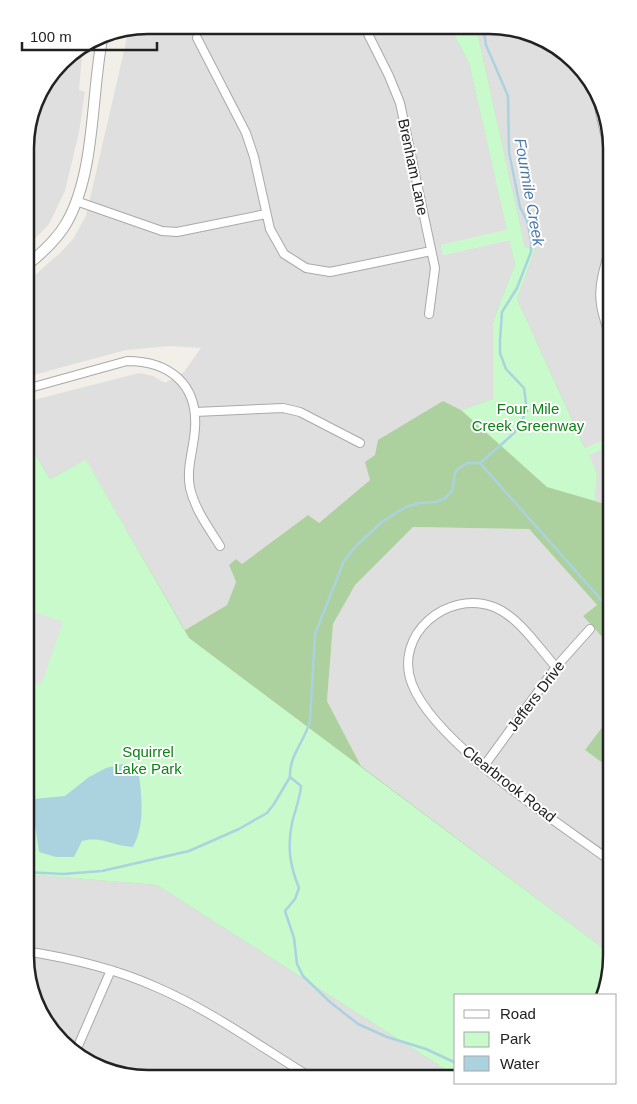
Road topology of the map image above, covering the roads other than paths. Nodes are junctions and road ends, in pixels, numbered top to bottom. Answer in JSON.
{"nodes":[{"id":1,"x":368,"y":34,"type":"edge"},
{"id":2,"x":197,"y":38,"type":"dead end"},
{"id":3,"x":102,"y":43,"type":"edge"},
{"id":4,"x":76,"y":201,"type":"junction"},
{"id":5,"x":266,"y":214,"type":"junction"},
{"id":6,"x":431,"y":251,"type":"junction"},
{"id":7,"x":34,"y":258,"type":"edge"},
{"id":8,"x":603,"y":271,"type":"edge"},
{"id":9,"x":429,"y":314,"type":"dead end"},
{"id":10,"x":603,"y":318,"type":"edge"},
{"id":11,"x":34,"y":387,"type":"edge"},
{"id":12,"x":195,"y":412,"type":"junction"},
{"id":13,"x":360,"y":443,"type":"dead end"},
{"id":14,"x":220,"y":546,"type":"dead end"},
{"id":15,"x":590,"y":629,"type":"dead end"},
{"id":16,"x":556,"y":667,"type":"junction"},
{"id":17,"x":484,"y":766,"type":"junction"},
{"id":18,"x":603,"y":855,"type":"edge"},
{"id":19,"x":34,"y":952,"type":"edge"},
{"id":20,"x":111,"y":970,"type":"junction"},
{"id":21,"x":77,"y":1046,"type":"edge"},
{"id":22,"x":297,"y":1070,"type":"edge"}],
"edges":[{"from":1,"to":6,"type":"street","name":"Brenham Lane"},
{"from":2,"to":5,"type":"street"},
{"from":3,"to":4,"type":"street"},
{"from":4,"to":5,"type":"street"},
{"from":4,"to":7,"type":"street"},
{"from":5,"to":6,"type":"street"},
{"from":6,"to":9,"type":"street","name":"Brenham Lane"},
{"from":8,"to":10,"type":"street"},
{"from":11,"to":12,"type":"street"},
{"from":12,"to":13,"type":"street"},
{"from":12,"to":14,"type":"street"},
{"from":15,"to":16,"type":"street","name":"Jeffers Drive"},
{"from":16,"to":17,"type":"street","name":"Jeffers Drive"},
{"from":16,"to":17,"type":"street","name":"Clearbrook Road"},
{"from":17,"to":18,"type":"street","name":"Clearbrook Road"},
{"from":19,"to":20,"type":"street"},
{"from":20,"to":21,"type":"street"},
{"from":20,"to":22,"type":"street"}]}
